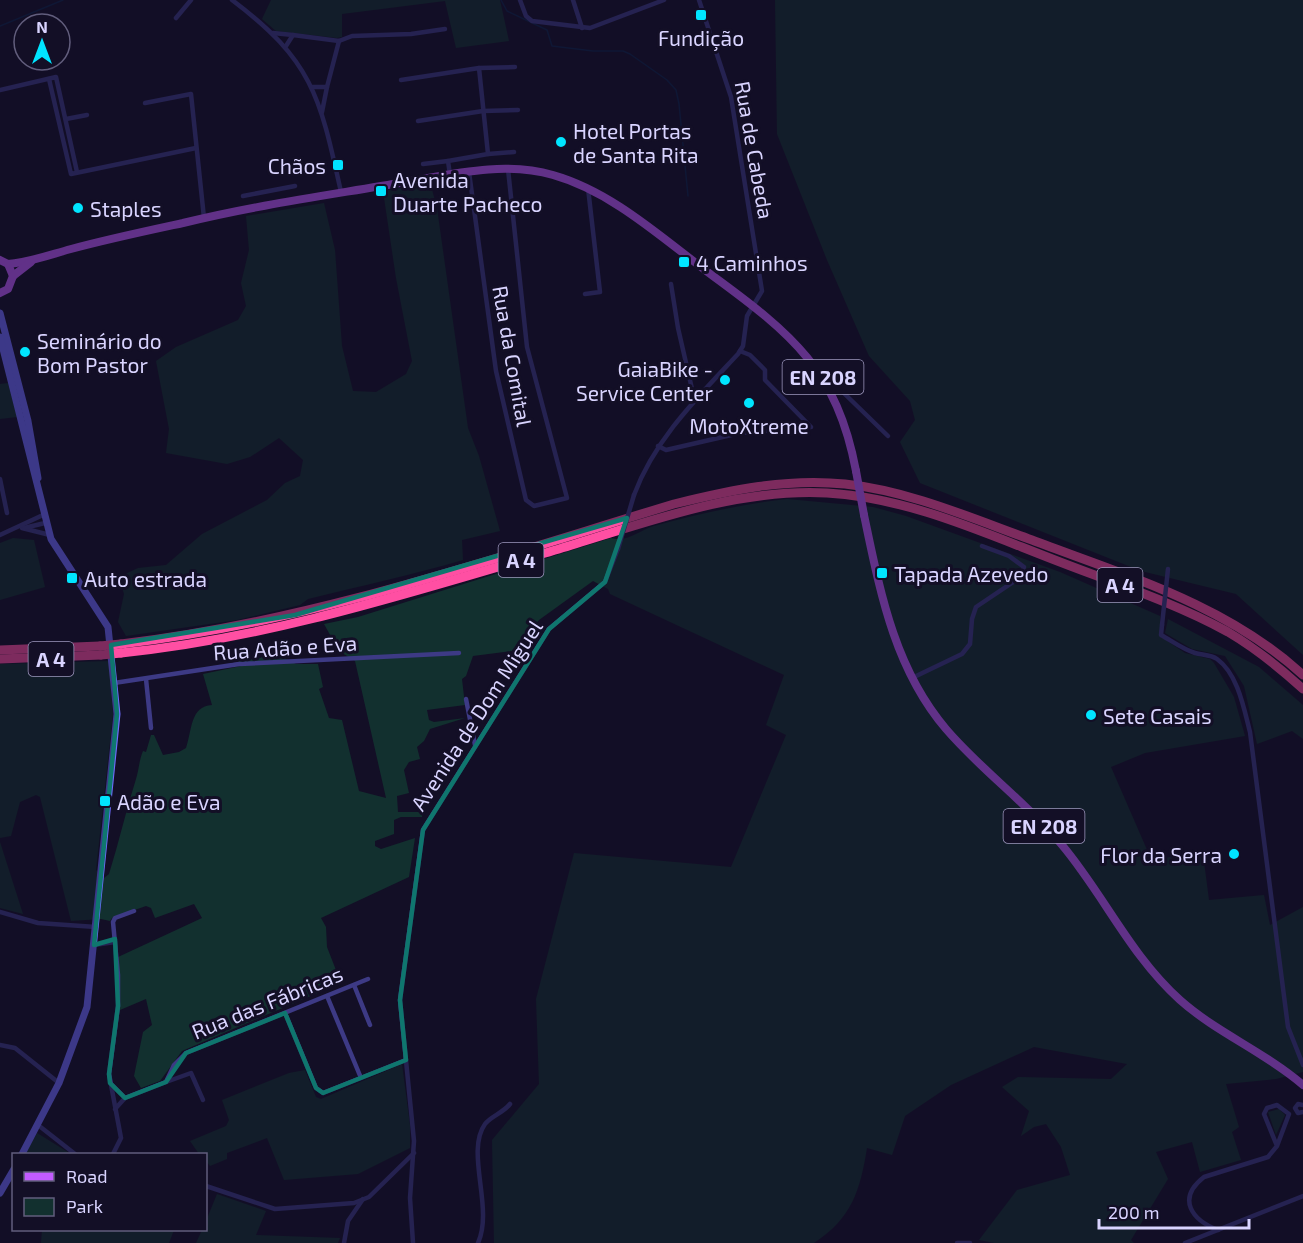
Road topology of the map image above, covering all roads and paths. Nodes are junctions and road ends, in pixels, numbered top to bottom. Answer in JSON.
{"nodes":[{"id":1,"x":191,"y":0,"type":"edge"},
{"id":2,"x":232,"y":0,"type":"edge"},
{"id":3,"x":245,"y":0,"type":"edge"},
{"id":4,"x":520,"y":0,"type":"edge"},
{"id":5,"x":573,"y":0,"type":"edge"},
{"id":6,"x":636,"y":0,"type":"edge"},
{"id":7,"x":664,"y":0,"type":"edge"},
{"id":8,"x":699,"y":0,"type":"edge"},
{"id":9,"x":241,"y":6,"type":"junction"},
{"id":10,"x":638,"y":8,"type":"junction"},
{"id":11,"x":176,"y":18,"type":"dead end"},
{"id":12,"x":445,"y":28,"type":"dead end"},
{"id":13,"x":582,"y":28,"type":"junction"},
{"id":14,"x":273,"y":33,"type":"junction"},
{"id":15,"x":293,"y":35,"type":"junction"},
{"id":16,"x":339,"y":41,"type":"junction"},
{"id":17,"x":286,"y":46,"type":"junction"},
{"id":18,"x":515,"y":67,"type":"dead end"},
{"id":19,"x":479,"y":68,"type":"junction"},
{"id":20,"x":49,"y":79,"type":"junction"},
{"id":21,"x":401,"y":80,"type":"dead end"},
{"id":22,"x":312,"y":87,"type":"junction"},
{"id":23,"x":327,"y":87,"type":"junction"},
{"id":24,"x":0,"y":90,"type":"edge"},
{"id":25,"x":146,"y":103,"type":"dead end"},
{"id":26,"x":518,"y":110,"type":"dead end"},
{"id":27,"x":483,"y":111,"type":"junction"},
{"id":28,"x":322,"y":112,"type":"junction"},
{"id":29,"x":87,"y":115,"type":"dead end"},
{"id":30,"x":66,"y":119,"type":"junction"},
{"id":31,"x":418,"y":120,"type":"dead end"},
{"id":32,"x":196,"y":148,"type":"junction"},
{"id":33,"x":514,"y":152,"type":"dead end"},
{"id":34,"x":488,"y":154,"type":"junction"},
{"id":35,"x":448,"y":161,"type":"junction"},
{"id":36,"x":423,"y":164,"type":"dead end"},
{"id":37,"x":508,"y":169,"type":"junction"},
{"id":38,"x":77,"y":172,"type":"junction"},
{"id":39,"x":469,"y":172,"type":"junction"},
{"id":40,"x":450,"y":175,"type":"junction"},
{"id":41,"x":295,"y":186,"type":"dead end"},
{"id":42,"x":588,"y":188,"type":"junction"},
{"id":43,"x":268,"y":191,"type":"junction"},
{"id":44,"x":341,"y":192,"type":"junction"},
{"id":45,"x":243,"y":196,"type":"dead end"},
{"id":46,"x":271,"y":204,"type":"junction"},
{"id":47,"x":204,"y":218,"type":"junction"},
{"id":48,"x":0,"y":260,"type":"edge"},
{"id":49,"x":31,"y":262,"type":"junction"},
{"id":50,"x":8,"y":264,"type":"junction"},
{"id":51,"x":13,"y":276,"type":"junction"},
{"id":52,"x":671,"y":284,"type":"dead end"},
{"id":53,"x":1,"y":293,"type":"edge"},
{"id":54,"x":585,"y":294,"type":"dead end"},
{"id":55,"x":0,"y":302,"type":"edge"},
{"id":56,"x":754,"y":307,"type":"junction"},
{"id":57,"x":0,"y":313,"type":"edge"},
{"id":58,"x":0,"y":337,"type":"edge"},
{"id":59,"x":740,"y":351,"type":"junction"},
{"id":60,"x":811,"y":361,"type":"junction"},
{"id":61,"x":699,"y":397,"type":"junction"},
{"id":62,"x":888,"y":436,"type":"dead end"},
{"id":63,"x":658,"y":446,"type":"junction"},
{"id":64,"x":0,"y":479,"type":"edge"},
{"id":65,"x":39,"y":495,"type":"junction"},
{"id":66,"x":7,"y":513,"type":"dead end"},
{"id":67,"x":43,"y":515,"type":"junction"},
{"id":68,"x":45,"y":523,"type":"junction"},
{"id":69,"x":20,"y":528,"type":"junction"},
{"id":70,"x":0,"y":535,"type":"edge"},
{"id":71,"x":50,"y":535,"type":"junction"},
{"id":72,"x":982,"y":546,"type":"dead end"},
{"id":73,"x":1168,"y":569,"type":"dead end"},
{"id":74,"x":121,"y":648,"type":"junction"},
{"id":75,"x":0,"y":650,"type":"edge"},
{"id":76,"x":100,"y":650,"type":"junction"},
{"id":77,"x":459,"y":653,"type":"dead end"},
{"id":78,"x":0,"y":659,"type":"edge"},
{"id":79,"x":1303,"y":675,"type":"edge"},
{"id":80,"x":912,"y":678,"type":"junction"},
{"id":81,"x":146,"y":679,"type":"junction"},
{"id":82,"x":114,"y":683,"type":"junction"},
{"id":83,"x":1303,"y":688,"type":"edge"},
{"id":84,"x":466,"y":699,"type":"dead end"},
{"id":85,"x":151,"y":728,"type":"dead end"},
{"id":86,"x":475,"y":744,"type":"junction"},
{"id":87,"x":134,"y":911,"type":"dead end"},
{"id":88,"x":0,"y":912,"type":"edge"},
{"id":89,"x":96,"y":927,"type":"junction"},
{"id":90,"x":115,"y":942,"type":"junction"},
{"id":91,"x":94,"y":945,"type":"junction"},
{"id":92,"x":368,"y":979,"type":"dead end"},
{"id":93,"x":354,"y":985,"type":"junction"},
{"id":94,"x":327,"y":996,"type":"junction"},
{"id":95,"x":285,"y":1013,"type":"junction"},
{"id":96,"x":370,"y":1025,"type":"dead end"},
{"id":97,"x":0,"y":1045,"type":"edge"},
{"id":98,"x":406,"y":1060,"type":"junction"},
{"id":99,"x":1303,"y":1065,"type":"edge"},
{"id":100,"x":361,"y":1078,"type":"junction"},
{"id":101,"x":166,"y":1082,"type":"junction"},
{"id":102,"x":1302,"y":1082,"type":"edge"},
{"id":103,"x":59,"y":1083,"type":"junction"},
{"id":104,"x":110,"y":1083,"type":"junction"},
{"id":105,"x":125,"y":1098,"type":"junction"},
{"id":106,"x":203,"y":1100,"type":"dead end"},
{"id":107,"x":510,"y":1104,"type":"dead end"},
{"id":108,"x":1303,"y":1105,"type":"edge"},
{"id":109,"x":115,"y":1109,"type":"junction"},
{"id":110,"x":1296,"y":1111,"type":"junction"},
{"id":111,"x":1303,"y":1112,"type":"edge"},
{"id":112,"x":1288,"y":1114,"type":"junction"},
{"id":113,"x":38,"y":1125,"type":"junction"},
{"id":114,"x":1276,"y":1146,"type":"junction"},
{"id":115,"x":23,"y":1153,"type":"edge"},
{"id":116,"x":73,"y":1153,"type":"edge"},
{"id":117,"x":114,"y":1153,"type":"edge"},
{"id":118,"x":414,"y":1154,"type":"junction"},
{"id":119,"x":3,"y":1180,"type":"edge"},
{"id":120,"x":207,"y":1186,"type":"edge"},
{"id":121,"x":0,"y":1193,"type":"edge"},
{"id":122,"x":1303,"y":1196,"type":"edge"},
{"id":123,"x":363,"y":1198,"type":"junction"},
{"id":124,"x":1201,"y":1223,"type":"junction"},
{"id":125,"x":1218,"y":1230,"type":"junction"},
{"id":126,"x":1201,"y":1237,"type":"junction"},
{"id":127,"x":344,"y":1243,"type":"edge"},
{"id":128,"x":412,"y":1243,"type":"edge"},
{"id":129,"x":478,"y":1243,"type":"edge"},
{"id":130,"x":957,"y":1243,"type":"edge"},
{"id":131,"x":970,"y":1243,"type":"edge"},
{"id":132,"x":1185,"y":1243,"type":"edge"}],
"edges":[{"from":1,"to":11,"type":"street"},
{"from":2,"to":9,"type":"street"},
{"from":3,"to":9,"type":"street"},
{"from":4,"to":13,"type":"street"},
{"from":5,"to":13,"type":"street"},
{"from":6,"to":10,"type":"street"},
{"from":7,"to":10,"type":"street"},
{"from":8,"to":56,"type":"street","name":"Rua de Cabeda"},
{"from":9,"to":14,"type":"street"},
{"from":10,"to":13,"type":"street"},
{"from":12,"to":16,"type":"street"},
{"from":14,"to":15,"type":"street"},
{"from":14,"to":17,"type":"street"},
{"from":15,"to":16,"type":"street"},
{"from":15,"to":17,"type":"street"},
{"from":16,"to":23,"type":"street"},
{"from":17,"to":22,"type":"street"},
{"from":18,"to":19,"type":"street"},
{"from":19,"to":21,"type":"street"},
{"from":19,"to":27,"type":"street"},
{"from":20,"to":24,"type":"street"},
{"from":20,"to":30,"type":"street"},
{"from":20,"to":38,"type":"street"},
{"from":22,"to":23,"type":"street"},
{"from":22,"to":28,"type":"street"},
{"from":23,"to":28,"type":"street"},
{"from":25,"to":32,"type":"street"},
{"from":26,"to":27,"type":"street"},
{"from":27,"to":31,"type":"street"},
{"from":27,"to":34,"type":"street"},
{"from":28,"to":44,"type":"street"},
{"from":29,"to":30,"type":"street"},
{"from":30,"to":38,"type":"street"},
{"from":32,"to":38,"type":"street"},
{"from":32,"to":47,"type":"street"},
{"from":33,"to":34,"type":"street"},
{"from":34,"to":35,"type":"street"},
{"from":35,"to":36,"type":"street"},
{"from":35,"to":40,"type":"street"},
{"from":37,"to":39,"type":"main road","number":"EN 208"},
{"from":37,"to":39,"type":"street","name":"Rua da Comital"},
{"from":37,"to":42,"type":"main road","number":"EN 208"},
{"from":39,"to":40,"type":"main road","number":"EN 208"},
{"from":40,"to":44,"type":"main road","number":"EN 208"},
{"from":41,"to":43,"type":"street"},
{"from":42,"to":54,"type":"street"},
{"from":42,"to":56,"type":"main road","number":"EN 208"},
{"from":43,"to":45,"type":"street"},
{"from":43,"to":46,"type":"street"},
{"from":44,"to":46,"type":"main road","number":"EN 208"},
{"from":46,"to":47,"type":"main road","number":"EN 208"},
{"from":47,"to":49,"type":"main road","number":"EN 208"},
{"from":48,"to":50,"type":"main road"},
{"from":49,"to":50,"type":"main road","number":"EN 208"},
{"from":49,"to":51,"type":"main road","number":"EN 208"},
{"from":50,"to":51,"type":"main road"},
{"from":51,"to":53,"type":"main road","number":"EN 208"},
{"from":52,"to":61,"type":"street"},
{"from":53,"to":55,"type":"main road"},
{"from":56,"to":59,"type":"street","name":"Rua de Cabeda"},
{"from":56,"to":60,"type":"main road","number":"EN 208"},
{"from":57,"to":65,"type":"main road"},
{"from":58,"to":65,"type":"main road"},
{"from":59,"to":61,"type":"street","name":"Avenida de Dom Miguel"},
{"from":59,"to":63,"type":"street"},
{"from":60,"to":62,"type":"street"},
{"from":60,"to":80,"type":"main road","number":"EN 208","bridge":true},
{"from":61,"to":63,"type":"street","name":"Avenida de Dom Miguel"},
{"from":63,"to":86,"type":"street","name":"Avenida de Dom Miguel","bridge":true},
{"from":64,"to":66,"type":"street"},
{"from":65,"to":67,"type":"main road"},
{"from":67,"to":68,"type":"main road"},
{"from":67,"to":69,"type":"street"},
{"from":68,"to":69,"type":"street"},
{"from":68,"to":71,"type":"main road"},
{"from":69,"to":70,"type":"street"},
{"from":69,"to":71,"type":"street"},
{"from":71,"to":82,"type":"main road"},
{"from":72,"to":80,"type":"street"},
{"from":73,"to":99,"type":"street","bridge":true},
{"from":74,"to":76,"type":"highway","number":"A 4","bridge":true},
{"from":74,"to":79,"type":"highway","number":"A 4"},
{"from":74,"to":83,"type":"highway","number":"A 4"},
{"from":75,"to":76,"type":"highway","number":"A 4"},
{"from":76,"to":78,"type":"highway","number":"A 4"},
{"from":77,"to":81,"type":"street","name":"Rua Adão e Eva"},
{"from":80,"to":102,"type":"main road","number":"EN 208"},
{"from":81,"to":82,"type":"street","name":"Rua Adão e Eva"},
{"from":81,"to":85,"type":"street"},
{"from":82,"to":89,"type":"main road"},
{"from":84,"to":86,"type":"street"},
{"from":86,"to":98,"type":"street","name":"Avenida de Dom Miguel"},
{"from":87,"to":90,"type":"street"},
{"from":88,"to":89,"type":"street"},
{"from":89,"to":91,"type":"main road"},
{"from":90,"to":91,"type":"street"},
{"from":90,"to":104,"type":"street"},
{"from":91,"to":103,"type":"main road"},
{"from":92,"to":93,"type":"street","name":"Rua das Fábricas"},
{"from":93,"to":94,"type":"street","name":"Rua das Fábricas"},
{"from":93,"to":96,"type":"street"},
{"from":94,"to":95,"type":"street","name":"Rua das Fábricas"},
{"from":94,"to":100,"type":"street"},
{"from":95,"to":100,"type":"street"},
{"from":95,"to":101,"type":"street","name":"Rua das Fábricas"},
{"from":97,"to":103,"type":"street"},
{"from":98,"to":100,"type":"street"},
{"from":98,"to":118,"type":"street","name":"Avenida de Dom Miguel"},
{"from":101,"to":105,"type":"street"},
{"from":101,"to":106,"type":"street"},
{"from":103,"to":113,"type":"main road"},
{"from":104,"to":105,"type":"street"},
{"from":104,"to":109,"type":"street"},
{"from":105,"to":109,"type":"street"},
{"from":107,"to":129,"type":"street"},
{"from":108,"to":110,"type":"street"},
{"from":109,"to":117,"type":"street"},
{"from":110,"to":111,"type":"street"},
{"from":110,"to":112,"type":"street"},
{"from":112,"to":114,"type":"street"},
{"from":112,"to":114,"type":"street"},
{"from":113,"to":115,"type":"main road"},
{"from":113,"to":116,"type":"street"},
{"from":114,"to":124,"type":"street"},
{"from":118,"to":123,"type":"street"},
{"from":118,"to":128,"type":"street","name":"Avenida de Dom Miguel"},
{"from":119,"to":121,"type":"main road"},
{"from":120,"to":123,"type":"street"},
{"from":122,"to":125,"type":"street"},
{"from":123,"to":127,"type":"street"},
{"from":124,"to":125,"type":"street"},
{"from":124,"to":126,"type":"street"},
{"from":125,"to":126,"type":"street"},
{"from":126,"to":132,"type":"street"},
{"from":130,"to":131,"type":"street"}]}
